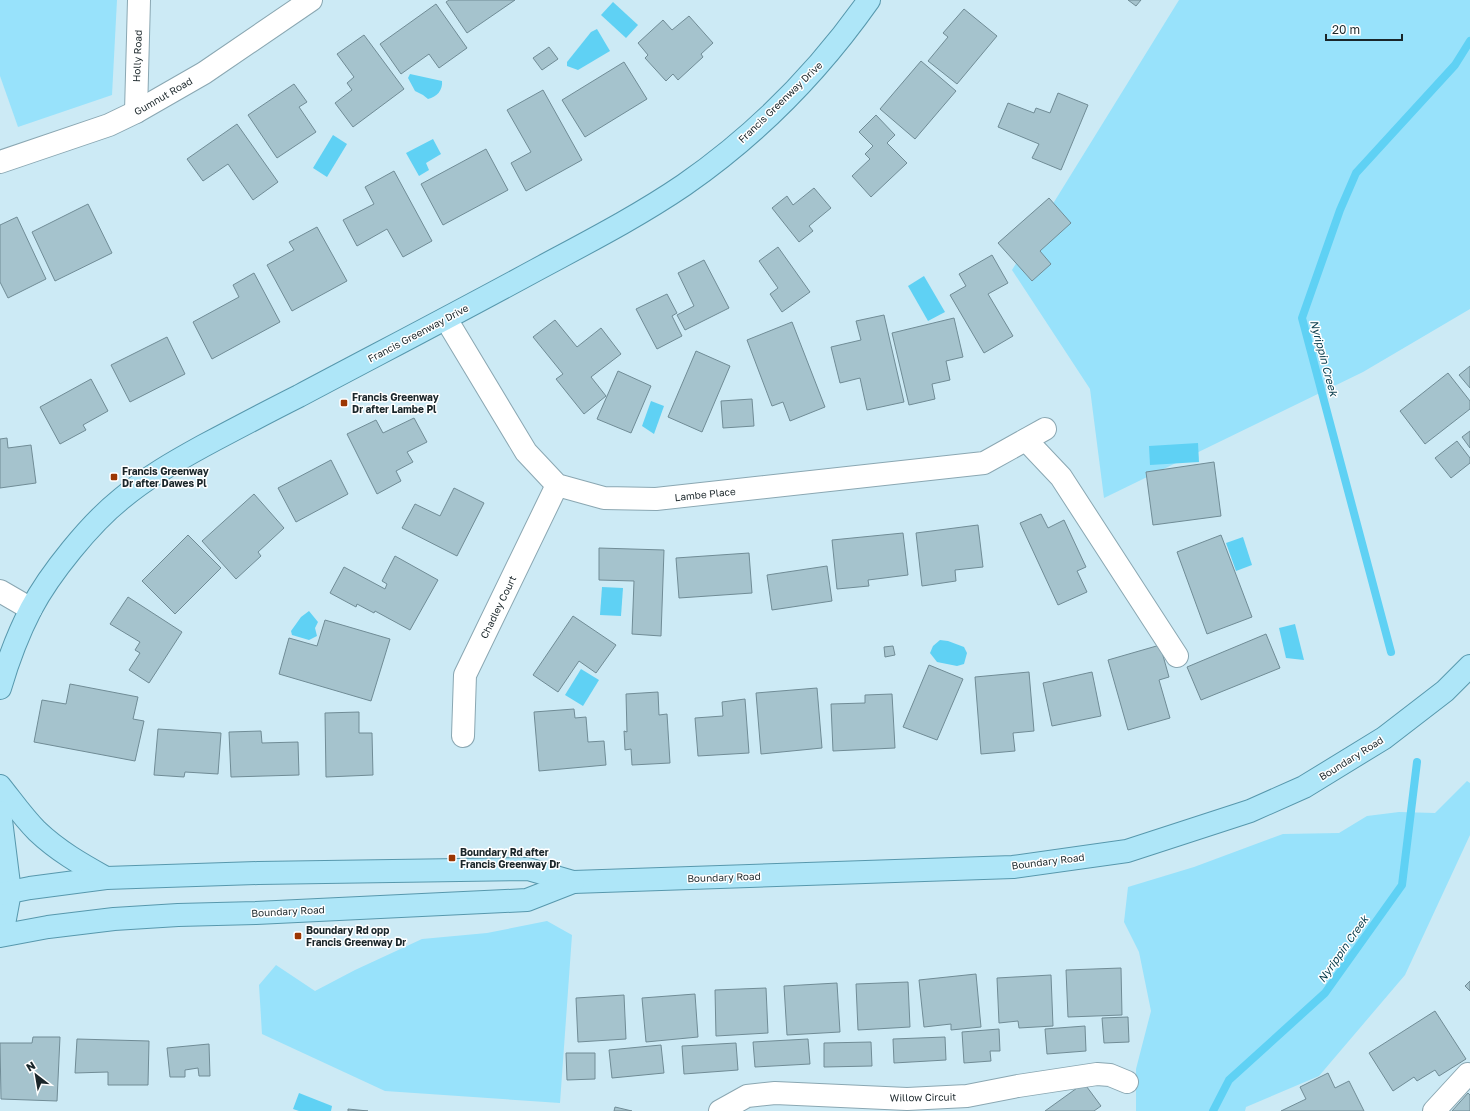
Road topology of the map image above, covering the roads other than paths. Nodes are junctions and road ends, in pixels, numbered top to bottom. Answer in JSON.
{"nodes":[{"id":1,"x":139,"y":0,"type":"edge"},
{"id":2,"x":311,"y":0,"type":"edge"},
{"id":3,"x":869,"y":0,"type":"edge"},
{"id":4,"x":136,"y":112,"type":"junction"},
{"id":5,"x":0,"y":162,"type":"edge"},
{"id":6,"x":446,"y":319,"type":"junction"},
{"id":7,"x":1045,"y":429,"type":"dead end"},
{"id":8,"x":1026,"y":440,"type":"junction"},
{"id":9,"x":557,"y":485,"type":"junction"},
{"id":10,"x":0,"y":591,"type":"edge"},
{"id":11,"x":31,"y":609,"type":"junction"},
{"id":12,"x":1177,"y":656,"type":"dead end"},
{"id":13,"x":1470,"y":666,"type":"edge"},
{"id":14,"x":0,"y":688,"type":"edge"},
{"id":15,"x":463,"y":736,"type":"dead end"},
{"id":16,"x":0,"y":786,"type":"edge"},
{"id":17,"x":0,"y":812,"type":"edge"},
{"id":18,"x":106,"y":878,"type":"junction"},
{"id":19,"x":573,"y":882,"type":"junction"},
{"id":20,"x":5,"y":893,"type":"edge"},
{"id":21,"x":1,"y":934,"type":"edge"},
{"id":22,"x":1468,"y":1074,"type":"dead end"},
{"id":23,"x":1127,"y":1082,"type":"dead end"},
{"id":24,"x":720,"y":1111,"type":"edge"},
{"id":25,"x":1434,"y":1111,"type":"edge"}],
"edges":[{"from":1,"to":4,"type":"street","name":"Holly Road"},
{"from":2,"to":4,"type":"street","name":"Gumnut Road"},
{"from":3,"to":6,"type":"main road","name":"Francis Greenway Drive"},
{"from":4,"to":5,"type":"street","name":"Gumnut Road"},
{"from":6,"to":9,"type":"street"},
{"from":6,"to":11,"type":"main road","name":"Francis Greenway Drive"},
{"from":7,"to":8,"type":"street","name":"Lambe Place"},
{"from":8,"to":9,"type":"street","name":"Lambe Place"},
{"from":8,"to":12,"type":"street"},
{"from":9,"to":15,"type":"street","name":"Chadley Court"},
{"from":10,"to":11,"type":"street"},
{"from":11,"to":14,"type":"main road","name":"Francis Greenway Drive"},
{"from":13,"to":19,"type":"main road","name":"Boundary Road"},
{"from":16,"to":18,"type":"main road"},
{"from":17,"to":20,"type":"main road"},
{"from":18,"to":19,"type":"main road","name":"Boundary Road"},
{"from":18,"to":20,"type":"main road","name":"Boundary Road"},
{"from":19,"to":21,"type":"main road","name":"Boundary Road"},
{"from":20,"to":21,"type":"main road"},
{"from":22,"to":25,"type":"street"},
{"from":23,"to":24,"type":"street","name":"Willow Circuit"}]}
